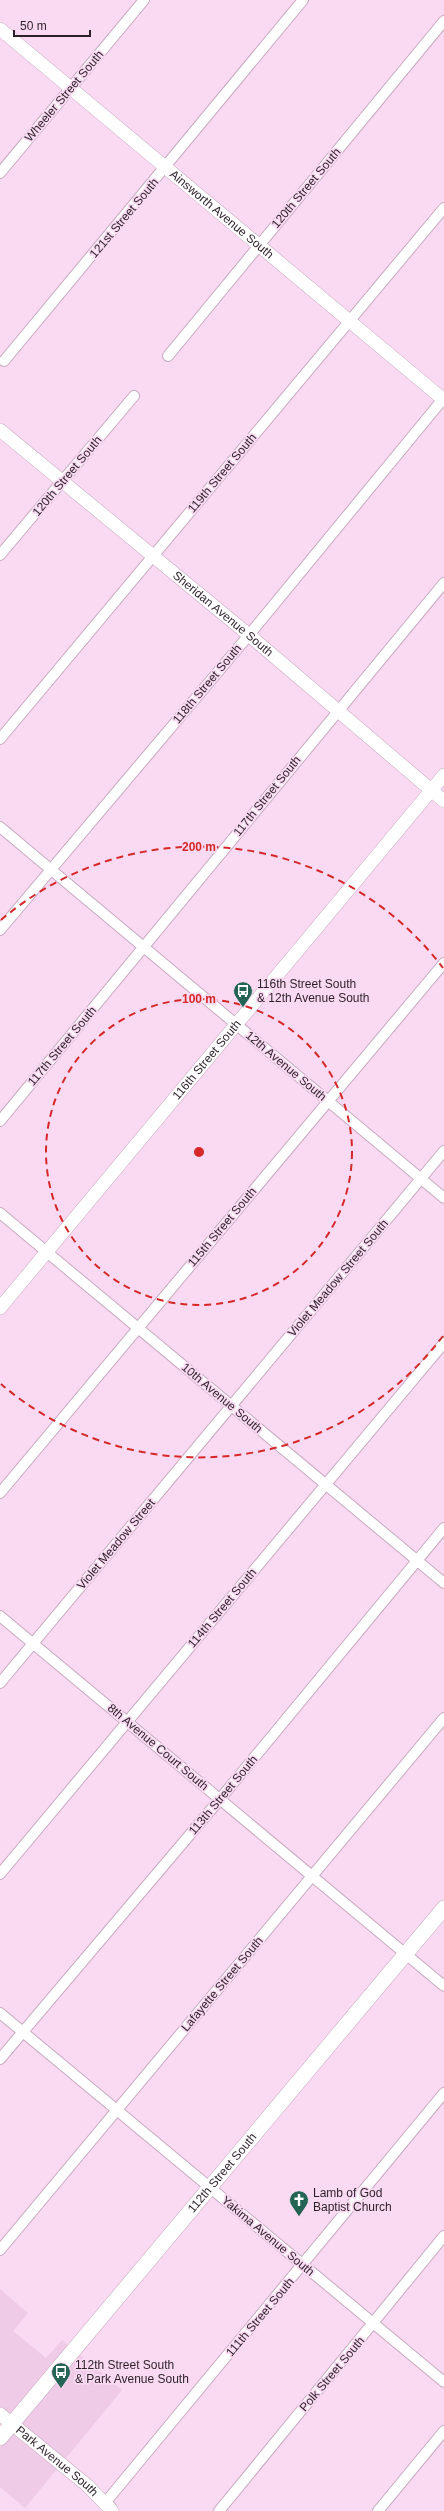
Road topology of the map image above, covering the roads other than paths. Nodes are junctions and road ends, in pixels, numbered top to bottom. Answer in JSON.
{"nodes":[{"id":1,"x":144,"y":0,"type":"edge"},
{"id":2,"x":304,"y":0,"type":"edge"},
{"id":3,"x":444,"y":21,"type":"edge"},
{"id":4,"x":0,"y":29,"type":"edge"},
{"id":5,"x":71,"y":88,"type":"junction"},
{"id":6,"x":166,"y":167,"type":"junction"},
{"id":7,"x":0,"y":173,"type":"edge"},
{"id":8,"x":444,"y":208,"type":"edge"},
{"id":9,"x":259,"y":245,"type":"junction"},
{"id":10,"x":349,"y":321,"type":"junction"},
{"id":11,"x":168,"y":356,"type":"dead end"},
{"id":12,"x":4,"y":361,"type":"dead end"},
{"id":13,"x":134,"y":396,"type":"dead end"},
{"id":14,"x":444,"y":400,"type":"edge"},
{"id":15,"x":0,"y":430,"type":"edge"},
{"id":16,"x":63,"y":482,"type":"junction"},
{"id":17,"x":0,"y":555,"type":"edge"},
{"id":18,"x":152,"y":556,"type":"junction"},
{"id":19,"x":444,"y":584,"type":"edge"},
{"id":20,"x":248,"y":635,"type":"junction"},
{"id":21,"x":337,"y":711,"type":"junction"},
{"id":22,"x":0,"y":739,"type":"edge"},
{"id":23,"x":444,"y":775,"type":"edge"},
{"id":24,"x":431,"y":790,"type":"junction"},
{"id":25,"x":444,"y":801,"type":"edge"},
{"id":26,"x":0,"y":827,"type":"edge"},
{"id":27,"x":51,"y":870,"type":"junction"},
{"id":28,"x":0,"y":930,"type":"edge"},
{"id":29,"x":144,"y":947,"type":"junction"},
{"id":30,"x":444,"y":963,"type":"edge"},
{"id":31,"x":236,"y":1025,"type":"junction"},
{"id":32,"x":328,"y":1101,"type":"junction"},
{"id":33,"x":0,"y":1121,"type":"edge"},
{"id":34,"x":444,"y":1152,"type":"edge"},
{"id":35,"x":421,"y":1179,"type":"junction"},
{"id":36,"x":444,"y":1198,"type":"edge"},
{"id":37,"x":0,"y":1212,"type":"edge"},
{"id":38,"x":47,"y":1252,"type":"junction"},
{"id":39,"x":0,"y":1308,"type":"edge"},
{"id":40,"x":137,"y":1327,"type":"junction"},
{"id":41,"x":444,"y":1343,"type":"edge"},
{"id":42,"x":231,"y":1405,"type":"junction"},
{"id":43,"x":326,"y":1484,"type":"junction"},
{"id":44,"x":0,"y":1493,"type":"edge"},
{"id":45,"x":444,"y":1528,"type":"edge"},
{"id":46,"x":417,"y":1560,"type":"junction"},
{"id":47,"x":444,"y":1583,"type":"edge"},
{"id":48,"x":0,"y":1616,"type":"edge"},
{"id":49,"x":33,"y":1643,"type":"junction"},
{"id":50,"x":0,"y":1683,"type":"edge"},
{"id":51,"x":444,"y":1718,"type":"edge"},
{"id":52,"x":127,"y":1722,"type":"junction"},
{"id":53,"x":220,"y":1799,"type":"junction"},
{"id":54,"x":0,"y":1874,"type":"edge"},
{"id":55,"x":312,"y":1876,"type":"junction"},
{"id":56,"x":444,"y":1908,"type":"edge"},
{"id":57,"x":406,"y":1954,"type":"junction"},
{"id":58,"x":444,"y":1986,"type":"edge"},
{"id":59,"x":0,"y":2013,"type":"edge"},
{"id":60,"x":23,"y":2032,"type":"junction"},
{"id":61,"x":0,"y":2059,"type":"edge"},
{"id":62,"x":444,"y":2093,"type":"edge"},
{"id":63,"x":117,"y":2110,"type":"junction"},
{"id":64,"x":209,"y":2186,"type":"junction"},
{"id":65,"x":444,"y":2236,"type":"edge"},
{"id":66,"x":0,"y":2250,"type":"edge"},
{"id":67,"x":303,"y":2265,"type":"junction"},
{"id":68,"x":374,"y":2324,"type":"junction"},
{"id":69,"x":444,"y":2382,"type":"edge"},
{"id":70,"x":0,"y":2414,"type":"edge"},
{"id":71,"x":12,"y":2424,"type":"junction"},
{"id":72,"x":444,"y":2431,"type":"edge"},
{"id":73,"x":0,"y":2438,"type":"edge"},
{"id":74,"x":109,"y":2507,"type":"edge"},
{"id":75,"x":116,"y":2511,"type":"edge"},
{"id":76,"x":219,"y":2511,"type":"edge"},
{"id":77,"x":378,"y":2511,"type":"edge"}],
"edges":[{"from":1,"to":5,"type":"street","name":"Wheeler Street South"},
{"from":2,"to":6,"type":"street","name":"121st Street South"},
{"from":3,"to":9,"type":"street","name":"120th Street South"},
{"from":4,"to":5,"type":"street","name":"Ainsworth Avenue South"},
{"from":5,"to":6,"type":"street","name":"Ainsworth Avenue South"},
{"from":5,"to":7,"type":"street","name":"Wheeler Street South"},
{"from":6,"to":9,"type":"street","name":"Ainsworth Avenue South"},
{"from":6,"to":12,"type":"street","name":"121st Street South"},
{"from":8,"to":10,"type":"street","name":"119th Street South"},
{"from":9,"to":10,"type":"street","name":"Ainsworth Avenue South"},
{"from":9,"to":11,"type":"street","name":"120th Street South"},
{"from":10,"to":14,"type":"street","name":"Ainsworth Avenue South"},
{"from":10,"to":18,"type":"street","name":"119th Street South"},
{"from":13,"to":16,"type":"street","name":"120th Street South"},
{"from":14,"to":20,"type":"street","name":"118th Street South"},
{"from":15,"to":16,"type":"street","name":"Sheridan Avenue South"},
{"from":16,"to":17,"type":"street","name":"120th Street South"},
{"from":16,"to":18,"type":"street","name":"Sheridan Avenue South"},
{"from":18,"to":20,"type":"street","name":"Sheridan Avenue South"},
{"from":18,"to":22,"type":"street","name":"119th Street South"},
{"from":19,"to":21,"type":"street","name":"117th Street South"},
{"from":20,"to":21,"type":"street","name":"Sheridan Avenue South"},
{"from":20,"to":27,"type":"street","name":"118th Street South"},
{"from":21,"to":24,"type":"street","name":"Sheridan Avenue South"},
{"from":21,"to":29,"type":"street","name":"117th Street South"},
{"from":23,"to":24,"type":"street","name":"116th Street South"},
{"from":24,"to":25,"type":"street","name":"Sheridan Avenue South"},
{"from":24,"to":31,"type":"street","name":"116th Street South"},
{"from":26,"to":27,"type":"street","name":"12th Avenue South"},
{"from":27,"to":28,"type":"street","name":"118th Street South"},
{"from":27,"to":29,"type":"street","name":"12th Avenue South"},
{"from":29,"to":31,"type":"street","name":"12th Avenue South"},
{"from":29,"to":33,"type":"street","name":"117th Street South"},
{"from":30,"to":32,"type":"street","name":"115th Street South"},
{"from":31,"to":32,"type":"street","name":"12th Avenue South"},
{"from":31,"to":38,"type":"street","name":"116th Street South"},
{"from":32,"to":35,"type":"street","name":"12th Avenue South"},
{"from":32,"to":40,"type":"street","name":"115th Street South"},
{"from":34,"to":35,"type":"street","name":"Violet Meadow Street South"},
{"from":35,"to":36,"type":"street","name":"12th Avenue South"},
{"from":35,"to":42,"type":"street","name":"Violet Meadow Street South"},
{"from":37,"to":38,"type":"street","name":"10th Avenue South"},
{"from":38,"to":39,"type":"street","name":"116th Street South"},
{"from":38,"to":40,"type":"street","name":"10th Avenue South"},
{"from":40,"to":42,"type":"street","name":"10th Avenue South"},
{"from":40,"to":44,"type":"street","name":"115th Street South"},
{"from":41,"to":43,"type":"street","name":"114th Street South"},
{"from":42,"to":43,"type":"street","name":"10th Avenue South"},
{"from":42,"to":49,"type":"street","name":"Violet Meadow Street"},
{"from":43,"to":46,"type":"street","name":"10th Avenue South"},
{"from":43,"to":52,"type":"street","name":"114th Street South"},
{"from":45,"to":46,"type":"street","name":"113th Street South"},
{"from":46,"to":47,"type":"street","name":"10th Avenue South"},
{"from":46,"to":53,"type":"street","name":"113th Street South"},
{"from":48,"to":49,"type":"street","name":"8th Avenue Court South"},
{"from":49,"to":50,"type":"street","name":"Violet Meadow Street"},
{"from":49,"to":52,"type":"street","name":"8th Avenue Court South"},
{"from":51,"to":55,"type":"street","name":"Lafayette Street South"},
{"from":52,"to":53,"type":"street","name":"8th Avenue Court South"},
{"from":52,"to":54,"type":"street","name":"114th Street South"},
{"from":53,"to":55,"type":"street","name":"8th Avenue Court South"},
{"from":53,"to":60,"type":"street","name":"113th Street South"},
{"from":55,"to":57,"type":"street","name":"8th Avenue Court South"},
{"from":55,"to":63,"type":"street","name":"Lafayette Street South"},
{"from":56,"to":57,"type":"main road","name":"112th Street South"},
{"from":57,"to":58,"type":"street","name":"8th Avenue Court South"},
{"from":57,"to":64,"type":"main road","name":"112th Street South"},
{"from":59,"to":60,"type":"street","name":"Yakima Avenue South"},
{"from":60,"to":61,"type":"street","name":"113th Street South"},
{"from":60,"to":63,"type":"street","name":"Yakima Avenue South"},
{"from":62,"to":67,"type":"street","name":"111th Street South"},
{"from":63,"to":64,"type":"street","name":"Yakima Avenue South"},
{"from":63,"to":66,"type":"street","name":"Lafayette Street South"},
{"from":64,"to":67,"type":"street","name":"Yakima Avenue South"},
{"from":64,"to":71,"type":"main road","name":"112th Street South"},
{"from":65,"to":68,"type":"street","name":"Polk Street South"},
{"from":67,"to":68,"type":"street","name":"Yakima Avenue South"},
{"from":67,"to":74,"type":"street","name":"111th Street South"},
{"from":68,"to":69,"type":"street","name":"Yakima Avenue South"},
{"from":68,"to":76,"type":"street","name":"Polk Street South"},
{"from":70,"to":71,"type":"street","name":"Park Avenue South"},
{"from":71,"to":73,"type":"main road","name":"112th Street South"},
{"from":71,"to":74,"type":"street","name":"Park Avenue South"},
{"from":72,"to":77,"type":"street"},
{"from":74,"to":75,"type":"street"}]}
